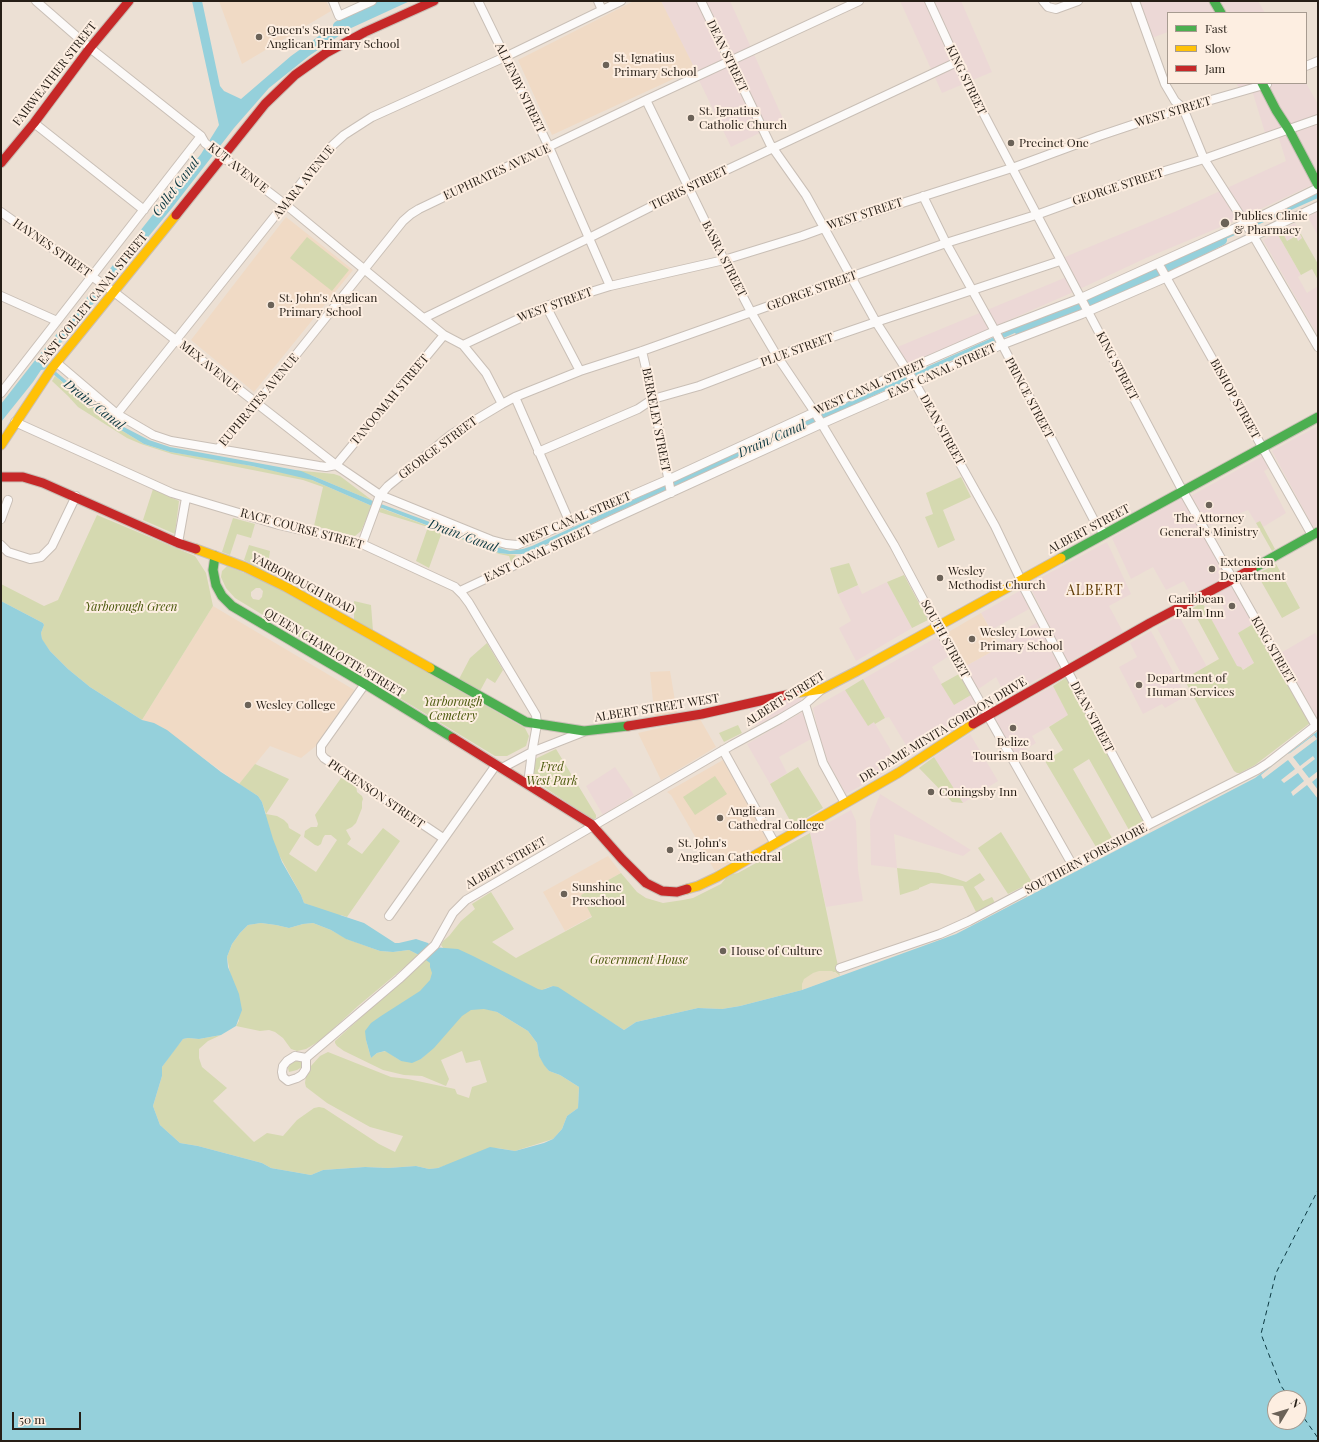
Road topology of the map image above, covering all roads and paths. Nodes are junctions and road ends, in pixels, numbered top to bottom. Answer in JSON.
{"nodes":[{"id":1,"x":36,"y":1,"type":"edge"},
{"id":2,"x":129,"y":1,"type":"edge"},
{"id":3,"x":333,"y":1,"type":"edge"},
{"id":4,"x":372,"y":1,"type":"edge"},
{"id":5,"x":434,"y":1,"type":"edge"},
{"id":6,"x":478,"y":1,"type":"edge"},
{"id":7,"x":598,"y":1,"type":"edge"},
{"id":8,"x":621,"y":1,"type":"edge"},
{"id":9,"x":701,"y":1,"type":"edge"},
{"id":10,"x":859,"y":1,"type":"edge"},
{"id":11,"x":929,"y":1,"type":"edge"},
{"id":12,"x":1043,"y":1,"type":"edge"},
{"id":13,"x":1135,"y":1,"type":"edge"},
{"id":14,"x":1214,"y":1,"type":"edge"},
{"id":15,"x":1076,"y":2,"type":"edge"},
{"id":16,"x":602,"y":10,"type":"junction"},
{"id":17,"x":1220,"y":12,"type":"edge"},
{"id":18,"x":90,"y":48,"type":"junction"},
{"id":19,"x":505,"y":57,"type":"junction"},
{"id":20,"x":1318,"y":61,"type":"edge"},
{"id":21,"x":730,"y":62,"type":"junction"},
{"id":22,"x":957,"y":62,"type":"junction"},
{"id":23,"x":1307,"y":66,"type":"edge"},
{"id":24,"x":1265,"y":84,"type":"edge"},
{"id":25,"x":646,"y":100,"type":"junction"},
{"id":26,"x":1183,"y":108,"type":"junction"},
{"id":27,"x":1318,"y":119,"type":"edge"},
{"id":28,"x":34,"y":123,"type":"junction"},
{"id":29,"x":1289,"y":130,"type":"junction"},
{"id":30,"x":203,"y":139,"type":"junction"},
{"id":31,"x":549,"y":147,"type":"junction"},
{"id":32,"x":772,"y":149,"type":"junction"},
{"id":33,"x":221,"y":155,"type":"junction"},
{"id":34,"x":1204,"y":160,"type":"junction"},
{"id":35,"x":1,"y":163,"type":"edge"},
{"id":36,"x":1011,"y":168,"type":"junction"},
{"id":37,"x":1318,"y":186,"type":"edge"},
{"id":38,"x":688,"y":188,"type":"junction"},
{"id":39,"x":923,"y":196,"type":"junction"},
{"id":40,"x":285,"y":205,"type":"junction"},
{"id":41,"x":1318,"y":206,"type":"edge"},
{"id":42,"x":144,"y":210,"type":"junction"},
{"id":43,"x":1,"y":212,"type":"edge"},
{"id":44,"x":1036,"y":215,"type":"junction"},
{"id":45,"x":824,"y":228,"type":"junction"},
{"id":46,"x":1249,"y":231,"type":"junction"},
{"id":47,"x":589,"y":238,"type":"junction"},
{"id":48,"x":946,"y":243,"type":"junction"},
{"id":49,"x":724,"y":260,"type":"junction"},
{"id":50,"x":1060,"y":260,"type":"junction"},
{"id":51,"x":364,"y":269,"type":"junction"},
{"id":52,"x":1162,"y":271,"type":"junction"},
{"id":53,"x":850,"y":277,"type":"junction"},
{"id":54,"x":103,"y":284,"type":"junction"},
{"id":55,"x":610,"y":286,"type":"junction"},
{"id":56,"x":971,"y":290,"type":"junction"},
{"id":57,"x":1,"y":296,"type":"edge"},
{"id":58,"x":1085,"y":305,"type":"junction"},
{"id":59,"x":546,"y":306,"type":"junction"},
{"id":60,"x":751,"y":312,"type":"junction"},
{"id":61,"x":424,"y":318,"type":"junction"},
{"id":62,"x":57,"y":321,"type":"junction"},
{"id":63,"x":876,"y":322,"type":"junction"},
{"id":64,"x":444,"y":335,"type":"junction"},
{"id":65,"x":998,"y":338,"type":"junction"},
{"id":66,"x":176,"y":340,"type":"junction"},
{"id":67,"x":463,"y":345,"type":"junction"},
{"id":68,"x":1318,"y":347,"type":"edge"},
{"id":69,"x":642,"y":350,"type":"junction"},
{"id":70,"x":778,"y":356,"type":"junction"},
{"id":71,"x":53,"y":368,"type":"junction"},
{"id":72,"x":580,"y":371,"type":"junction"},
{"id":73,"x":911,"y":376,"type":"junction"},
{"id":74,"x":1,"y":393,"type":"edge"},
{"id":75,"x":516,"y":397,"type":"junction"},
{"id":76,"x":654,"y":399,"type":"junction"},
{"id":77,"x":257,"y":404,"type":"junction"},
{"id":78,"x":502,"y":404,"type":"junction"},
{"id":79,"x":117,"y":414,"type":"junction"},
{"id":80,"x":1318,"y":417,"type":"edge"},
{"id":81,"x":818,"y":418,"type":"junction"},
{"id":82,"x":16,"y":422,"type":"junction"},
{"id":83,"x":1,"y":445,"type":"edge"},
{"id":84,"x":1262,"y":447,"type":"junction"},
{"id":85,"x":218,"y":449,"type":"junction"},
{"id":86,"x":538,"y":452,"type":"junction"},
{"id":87,"x":336,"y":465,"type":"junction"},
{"id":88,"x":1,"y":477,"type":"edge"},
{"id":89,"x":670,"y":486,"type":"junction"},
{"id":90,"x":1183,"y":492,"type":"junction"},
{"id":91,"x":76,"y":496,"type":"junction"},
{"id":92,"x":186,"y":498,"type":"junction"},
{"id":93,"x":8,"y":500,"type":"dead end"},
{"id":94,"x":378,"y":502,"type":"junction"},
{"id":95,"x":1,"y":519,"type":"edge"},
{"id":96,"x":570,"y":522,"type":"junction"},
{"id":97,"x":1105,"y":534,"type":"junction"},
{"id":98,"x":1315,"y":534,"type":"edge"},
{"id":99,"x":178,"y":543,"type":"junction"},
{"id":100,"x":362,"y":544,"type":"junction"},
{"id":101,"x":1,"y":545,"type":"edge"},
{"id":102,"x":215,"y":556,"type":"junction"},
{"id":103,"x":1232,"y":579,"type":"junction"},
{"id":104,"x":1020,"y":580,"type":"junction"},
{"id":105,"x":460,"y":590,"type":"junction"},
{"id":106,"x":937,"y":626,"type":"junction"},
{"id":107,"x":1067,"y":670,"type":"junction"},
{"id":108,"x":365,"y":684,"type":"junction"},
{"id":109,"x":822,"y":689,"type":"junction"},
{"id":110,"x":805,"y":704,"type":"junction"},
{"id":111,"x":987,"y":715,"type":"junction"},
{"id":112,"x":537,"y":724,"type":"junction"},
{"id":113,"x":1317,"y":725,"type":"edge"},
{"id":114,"x":584,"y":731,"type":"junction"},
{"id":115,"x":723,"y":750,"type":"junction"},
{"id":116,"x":532,"y":752,"type":"junction"},
{"id":117,"x":499,"y":766,"type":"junction"},
{"id":118,"x":528,"y":784,"type":"junction"},
{"id":119,"x":845,"y":803,"type":"junction"},
{"id":120,"x":1150,"y":824,"type":"junction"},
{"id":121,"x":594,"y":826,"type":"junction"},
{"id":122,"x":443,"y":838,"type":"junction"},
{"id":123,"x":775,"y":844,"type":"junction"},
{"id":124,"x":1074,"y":866,"type":"junction"},
{"id":125,"x":389,"y":916,"type":"dead end"},
{"id":126,"x":840,"y":968,"type":"dead end"},
{"id":127,"x":306,"y":1058,"type":"dead end"}],
"edges":[{"from":1,"to":18,"type":"street","name":"KUT AVENUE"},
{"from":2,"to":18,"type":"main road","name":"FAIRWEATHER STREET"},
{"from":3,"to":4,"type":"street"},
{"from":5,"to":33,"type":"main road","name":"EAST COLLET CANAL STREET"},
{"from":6,"to":19,"type":"street","name":"ALLENBY STREET"},
{"from":7,"to":16,"type":"street"},
{"from":8,"to":16,"type":"street","name":"AMARA AVENUE"},
{"from":9,"to":21,"type":"street","name":"DEAN STREET"},
{"from":10,"to":21,"type":"street","name":"EUPHRATES AVENUE"},
{"from":11,"to":22,"type":"street","name":"KING STREET"},
{"from":12,"to":15,"type":"street"},
{"from":13,"to":26,"type":"street"},
{"from":14,"to":17,"type":"main road"},
{"from":16,"to":19,"type":"street","name":"AMARA AVENUE"},
{"from":18,"to":28,"type":"main road","name":"FAIRWEATHER STREET"},
{"from":18,"to":30,"type":"street","name":"KUT AVENUE"},
{"from":19,"to":31,"type":"street","name":"ALLENBY STREET"},
{"from":19,"to":40,"type":"street","name":"AMARA AVENUE"},
{"from":20,"to":23,"type":"street"},
{"from":21,"to":25,"type":"street","name":"EUPHRATES AVENUE"},
{"from":21,"to":32,"type":"street","name":"DEAN STREET"},
{"from":22,"to":32,"type":"street","name":"TIGRIS STREET"},
{"from":22,"to":36,"type":"street","name":"KING STREET"},
{"from":24,"to":26,"type":"street","name":"WEST STREET"},
{"from":24,"to":29,"type":"main road"},
{"from":25,"to":31,"type":"street","name":"EUPHRATES AVENUE"},
{"from":25,"to":38,"type":"street","name":"BASRA STREET"},
{"from":26,"to":34,"type":"street"},
{"from":26,"to":36,"type":"street","name":"WEST STREET"},
{"from":27,"to":29,"type":"street","name":"GEORGE STREET"},
{"from":28,"to":35,"type":"main road","name":"FAIRWEATHER STREET"},
{"from":28,"to":42,"type":"street"},
{"from":29,"to":34,"type":"street","name":"GEORGE STREET"},
{"from":29,"to":37,"type":"main road"},
{"from":30,"to":33,"type":"street","name":"KUT AVENUE"},
{"from":30,"to":42,"type":"street"},
{"from":31,"to":47,"type":"street","name":"ALLENBY STREET"},
{"from":31,"to":51,"type":"street","name":"EUPHRATES AVENUE"},
{"from":32,"to":38,"type":"street","name":"TIGRIS STREET"},
{"from":32,"to":45,"type":"street","name":"DEAN STREET"},
{"from":33,"to":40,"type":"street","name":"KUT AVENUE"},
{"from":33,"to":54,"type":"main road","name":"EAST COLLET CANAL STREET"},
{"from":34,"to":44,"type":"street","name":"GEORGE STREET"},
{"from":34,"to":46,"type":"street"},
{"from":36,"to":39,"type":"street","name":"WEST STREET"},
{"from":36,"to":44,"type":"street","name":"KING STREET"},
{"from":37,"to":46,"type":"street","name":"WEST CANAL STREET"},
{"from":38,"to":47,"type":"street","name":"TIGRIS STREET"},
{"from":38,"to":49,"type":"street","name":"BASRA STREET"},
{"from":39,"to":45,"type":"street","name":"WEST STREET"},
{"from":39,"to":48,"type":"street","name":"PRINCE STREET"},
{"from":40,"to":51,"type":"street","name":"KUT AVENUE"},
{"from":40,"to":66,"type":"street","name":"AMARA AVENUE"},
{"from":41,"to":46,"type":"street","name":"EAST CANAL STREET"},
{"from":42,"to":54,"type":"street"},
{"from":43,"to":54,"type":"street","name":"HAYNES STREET"},
{"from":44,"to":48,"type":"street","name":"GEORGE STREET"},
{"from":44,"to":50,"type":"street","name":"KING STREET"},
{"from":45,"to":49,"type":"street","name":"WEST STREET"},
{"from":45,"to":53,"type":"street","name":"DEAN STREET"},
{"from":46,"to":52,"type":"street","name":"EAST CANAL STREET"},
{"from":46,"to":52,"type":"street","name":"WEST CANAL STREET"},
{"from":46,"to":68,"type":"street"},
{"from":47,"to":55,"type":"street","name":"ALLENBY STREET"},
{"from":47,"to":61,"type":"street","name":"TIGRIS STREET"},
{"from":48,"to":53,"type":"street","name":"GEORGE STREET"},
{"from":48,"to":56,"type":"street","name":"PRINCE STREET"},
{"from":49,"to":55,"type":"street","name":"WEST STREET"},
{"from":49,"to":60,"type":"street","name":"BASRA STREET"},
{"from":50,"to":56,"type":"street","name":"PLUE STREET"},
{"from":50,"to":58,"type":"street","name":"KING STREET"},
{"from":51,"to":61,"type":"street","name":"KUT AVENUE"},
{"from":51,"to":77,"type":"street","name":"EUPHRATES AVENUE"},
{"from":52,"to":58,"type":"street","name":"EAST CANAL STREET"},
{"from":52,"to":58,"type":"street","name":"WEST CANAL STREET"},
{"from":52,"to":84,"type":"street","name":"BISHOP STREET"},
{"from":53,"to":60,"type":"street","name":"GEORGE STREET"},
{"from":53,"to":63,"type":"street","name":"DEAN STREET"},
{"from":54,"to":62,"type":"street"},
{"from":54,"to":66,"type":"street","name":"MEX AVENUE"},
{"from":54,"to":71,"type":"main road","name":"EAST COLLET CANAL STREET"},
{"from":55,"to":59,"type":"street","name":"WEST STREET"},
{"from":56,"to":63,"type":"street","name":"PLUE STREET"},
{"from":56,"to":65,"type":"street","name":"PRINCE STREET"},
{"from":57,"to":62,"type":"street"},
{"from":58,"to":65,"type":"street","name":"EAST CANAL STREET"},
{"from":58,"to":65,"type":"street","name":"WEST CANAL STREET"},
{"from":58,"to":90,"type":"street","name":"KING STREET"},
{"from":59,"to":67,"type":"street","name":"WEST STREET"},
{"from":59,"to":72,"type":"street"},
{"from":60,"to":69,"type":"street","name":"GEORGE STREET"},
{"from":60,"to":70,"type":"street","name":"BASRA STREET"},
{"from":61,"to":64,"type":"street","name":"KUT AVENUE"},
{"from":62,"to":74,"type":"street"},
{"from":63,"to":70,"type":"street","name":"PLUE STREET"},
{"from":63,"to":73,"type":"street","name":"DEAN STREET"},
{"from":64,"to":67,"type":"street","name":"KUT AVENUE"},
{"from":64,"to":87,"type":"street","name":"TANOOMAH STREET"},
{"from":65,"to":73,"type":"street","name":"WEST CANAL STREET"},
{"from":65,"to":73,"type":"street","name":"EAST CANAL STREET"},
{"from":65,"to":97,"type":"street","name":"PRINCE STREET"},
{"from":66,"to":77,"type":"street","name":"MEX AVENUE"},
{"from":66,"to":79,"type":"street","name":"AMARA AVENUE"},
{"from":67,"to":78,"type":"street","name":"KUT AVENUE"},
{"from":69,"to":72,"type":"street","name":"GEORGE STREET"},
{"from":69,"to":76,"type":"street","name":"BERKELEY STREET"},
{"from":70,"to":76,"type":"street","name":"PLUE STREET"},
{"from":70,"to":81,"type":"street","name":"BASRA STREET"},
{"from":71,"to":79,"type":"street"},
{"from":71,"to":82,"type":"main road","name":"EAST COLLET CANAL STREET"},
{"from":72,"to":75,"type":"street","name":"GEORGE STREET"},
{"from":73,"to":81,"type":"street","name":"EAST CANAL STREET"},
{"from":73,"to":81,"type":"street","name":"WEST CANAL STREET"},
{"from":73,"to":104,"type":"street","name":"DEAN STREET"},
{"from":75,"to":78,"type":"street","name":"GEORGE STREET"},
{"from":75,"to":86,"type":"street"},
{"from":76,"to":86,"type":"street","name":"PLUE STREET"},
{"from":76,"to":89,"type":"street","name":"BERKELEY STREET"},
{"from":77,"to":85,"type":"street","name":"EUPHRATES AVENUE"},
{"from":77,"to":87,"type":"street","name":"MEX AVENUE"},
{"from":78,"to":94,"type":"street","name":"GEORGE STREET"},
{"from":79,"to":85,"type":"street"},
{"from":80,"to":84,"type":"main road","name":"ALBERT STREET"},
{"from":81,"to":89,"type":"street","name":"EAST CANAL STREET"},
{"from":81,"to":89,"type":"street","name":"WEST CANAL STREET"},
{"from":81,"to":106,"type":"street","name":"SOUTH STREET"},
{"from":82,"to":83,"type":"main road","name":"EAST COLLET CANAL STREET"},
{"from":82,"to":92,"type":"street","name":"RACE COURSE STREET"},
{"from":84,"to":90,"type":"main road","name":"ALBERT STREET"},
{"from":84,"to":98,"type":"street","name":"BISHOP STREET"},
{"from":85,"to":87,"type":"street"},
{"from":86,"to":96,"type":"street"},
{"from":87,"to":94,"type":"street","name":"WEST CANAL STREET"},
{"from":88,"to":91,"type":"main road","name":"YARBOROUGH ROAD"},
{"from":89,"to":96,"type":"street","name":"WEST CANAL STREET"},
{"from":89,"to":105,"type":"street","name":"EAST CANAL STREET"},
{"from":90,"to":97,"type":"main road","name":"ALBERT STREET"},
{"from":90,"to":103,"type":"street","name":"KING STREET"},
{"from":91,"to":99,"type":"main road","name":"YARBOROUGH ROAD"},
{"from":91,"to":101,"type":"street"},
{"from":92,"to":99,"type":"street"},
{"from":92,"to":100,"type":"street","name":"RACE COURSE STREET"},
{"from":93,"to":95,"type":"street"},
{"from":94,"to":96,"type":"street","name":"WEST CANAL STREET"},
{"from":94,"to":100,"type":"street","name":"GEORGE STREET"},
{"from":97,"to":104,"type":"main road","name":"ALBERT STREET"},
{"from":98,"to":103,"type":"main road","name":"DR. DAME MINITA GORDON DRIVE"},
{"from":99,"to":102,"type":"main road","name":"YARBOROUGH ROAD"},
{"from":100,"to":105,"type":"street","name":"RACE COURSE STREET"},
{"from":102,"to":108,"type":"main road","name":"QUEEN CHARLOTTE STREET"},
{"from":102,"to":112,"type":"main road","name":"YARBOROUGH ROAD"},
{"from":103,"to":107,"type":"main road","name":"DR. DAME MINITA GORDON DRIVE"},
{"from":103,"to":113,"type":"street","name":"KING STREET"},
{"from":104,"to":106,"type":"main road","name":"ALBERT STREET"},
{"from":104,"to":107,"type":"street","name":"DEAN STREET"},
{"from":105,"to":112,"type":"street"},
{"from":106,"to":109,"type":"main road","name":"ALBERT STREET"},
{"from":106,"to":111,"type":"street","name":"SOUTH STREET"},
{"from":107,"to":111,"type":"main road","name":"DR. DAME MINITA GORDON DRIVE"},
{"from":107,"to":120,"type":"street","name":"DEAN STREET"},
{"from":108,"to":117,"type":"main road","name":"QUEEN CHARLOTTE STREET"},
{"from":108,"to":122,"type":"street","name":"PICKENSON STREET"},
{"from":109,"to":110,"type":"street","name":"ALBERT STREET"},
{"from":109,"to":114,"type":"main road","name":"ALBERT STREET WEST"},
{"from":110,"to":115,"type":"street","name":"ALBERT STREET"},
{"from":110,"to":119,"type":"street"},
{"from":111,"to":119,"type":"main road","name":"DR. DAME MINITA GORDON DRIVE"},
{"from":111,"to":124,"type":"street","name":"SOUTH STREET"},
{"from":112,"to":114,"type":"main road","name":"YARBOROUGH ROAD"},
{"from":112,"to":116,"type":"street"},
{"from":113,"to":120,"type":"street","name":"SOUTHERN FORESHORE"},
{"from":114,"to":116,"type":"street","name":"ALBERT STREET WEST"},
{"from":115,"to":121,"type":"street","name":"ALBERT STREET"},
{"from":115,"to":123,"type":"street"},
{"from":116,"to":117,"type":"street","name":"ALBERT STREET WEST"},
{"from":116,"to":118,"type":"street"},
{"from":117,"to":118,"type":"main road","name":"QUEEN CHARLOTTE STREET"},
{"from":117,"to":122,"type":"street","name":"ALBERT STREET WEST"},
{"from":118,"to":121,"type":"main road","name":"QUEEN CHARLOTTE STREET"},
{"from":119,"to":123,"type":"main road","name":"DR. DAME MINITA GORDON DRIVE"},
{"from":120,"to":124,"type":"street","name":"SOUTHERN FORESHORE"},
{"from":121,"to":123,"type":"main road","name":"DR. DAME MINITA GORDON DRIVE"},
{"from":121,"to":127,"type":"street","name":"ALBERT STREET"},
{"from":122,"to":125,"type":"street","name":"ALBERT STREET WEST"},
{"from":124,"to":126,"type":"street","name":"SOUTHERN FORESHORE"}]}
